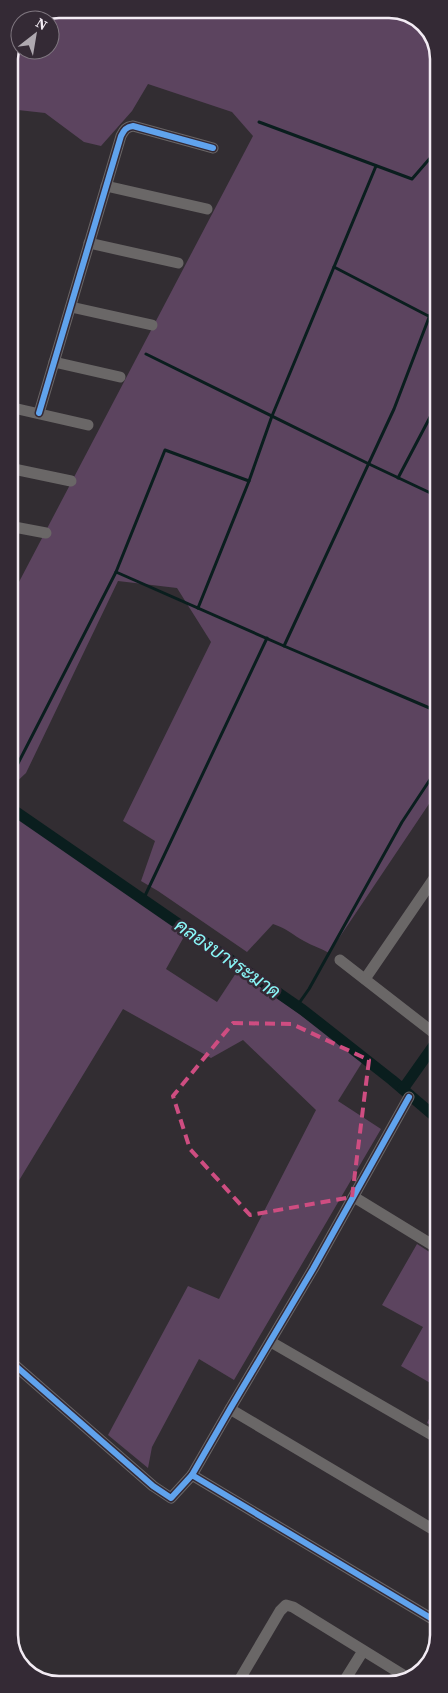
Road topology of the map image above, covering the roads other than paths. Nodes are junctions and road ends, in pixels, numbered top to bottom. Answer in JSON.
{"nodes":[{"id":1,"x":213,"y":148,"type":"dead end"},
{"id":2,"x":106,"y":186,"type":"junction"},
{"id":3,"x":206,"y":209,"type":"dead end"},
{"id":4,"x":89,"y":243,"type":"junction"},
{"id":5,"x":178,"y":263,"type":"dead end"},
{"id":6,"x":71,"y":307,"type":"junction"},
{"id":7,"x":152,"y":325,"type":"dead end"},
{"id":8,"x":54,"y":362,"type":"junction"},
{"id":9,"x":120,"y":377,"type":"dead end"},
{"id":10,"x":18,"y":409,"type":"edge"},
{"id":11,"x":39,"y":413,"type":"junction"},
{"id":12,"x":88,"y":425,"type":"dead end"},
{"id":13,"x":18,"y":470,"type":"edge"},
{"id":14,"x":71,"y":481,"type":"dead end"},
{"id":15,"x":18,"y":528,"type":"edge"},
{"id":16,"x":46,"y":534,"type":"dead end"},
{"id":17,"x":430,"y":884,"type":"edge"},
{"id":18,"x":340,"y":960,"type":"dead end"},
{"id":19,"x":364,"y":979,"type":"junction"},
{"id":20,"x":430,"y":1029,"type":"edge"},
{"id":21,"x":409,"y":1097,"type":"dead end"},
{"id":22,"x":354,"y":1197,"type":"junction"},
{"id":23,"x":430,"y":1243,"type":"edge"},
{"id":24,"x":271,"y":1342,"type":"junction"},
{"id":25,"x":18,"y":1369,"type":"edge"},
{"id":26,"x":230,"y":1409,"type":"junction"},
{"id":27,"x":430,"y":1434,"type":"edge"},
{"id":28,"x":192,"y":1476,"type":"junction"},
{"id":29,"x":430,"y":1528,"type":"edge"},
{"id":30,"x":430,"y":1618,"type":"edge"},
{"id":31,"x":363,"y":1651,"type":"junction"},
{"id":32,"x":401,"y":1674,"type":"edge"},
{"id":33,"x":242,"y":1676,"type":"edge"},
{"id":34,"x":347,"y":1676,"type":"edge"}],
"edges":[{"from":1,"to":2,"type":"street"},
{"from":2,"to":3,"type":"street"},
{"from":2,"to":4,"type":"street"},
{"from":4,"to":5,"type":"street"},
{"from":4,"to":6,"type":"street"},
{"from":6,"to":7,"type":"street"},
{"from":6,"to":8,"type":"street"},
{"from":8,"to":9,"type":"street"},
{"from":8,"to":11,"type":"street"},
{"from":10,"to":11,"type":"street"},
{"from":11,"to":12,"type":"street"},
{"from":13,"to":14,"type":"street"},
{"from":15,"to":16,"type":"street"},
{"from":17,"to":19,"type":"street"},
{"from":18,"to":19,"type":"street"},
{"from":19,"to":20,"type":"street"},
{"from":21,"to":22,"type":"street"},
{"from":22,"to":23,"type":"street"},
{"from":22,"to":24,"type":"street"},
{"from":24,"to":26,"type":"street"},
{"from":24,"to":27,"type":"street"},
{"from":25,"to":28,"type":"street"},
{"from":26,"to":28,"type":"street"},
{"from":26,"to":29,"type":"street"},
{"from":28,"to":30,"type":"street"},
{"from":31,"to":32,"type":"street"},
{"from":31,"to":33,"type":"street"},
{"from":31,"to":34,"type":"street"}]}
